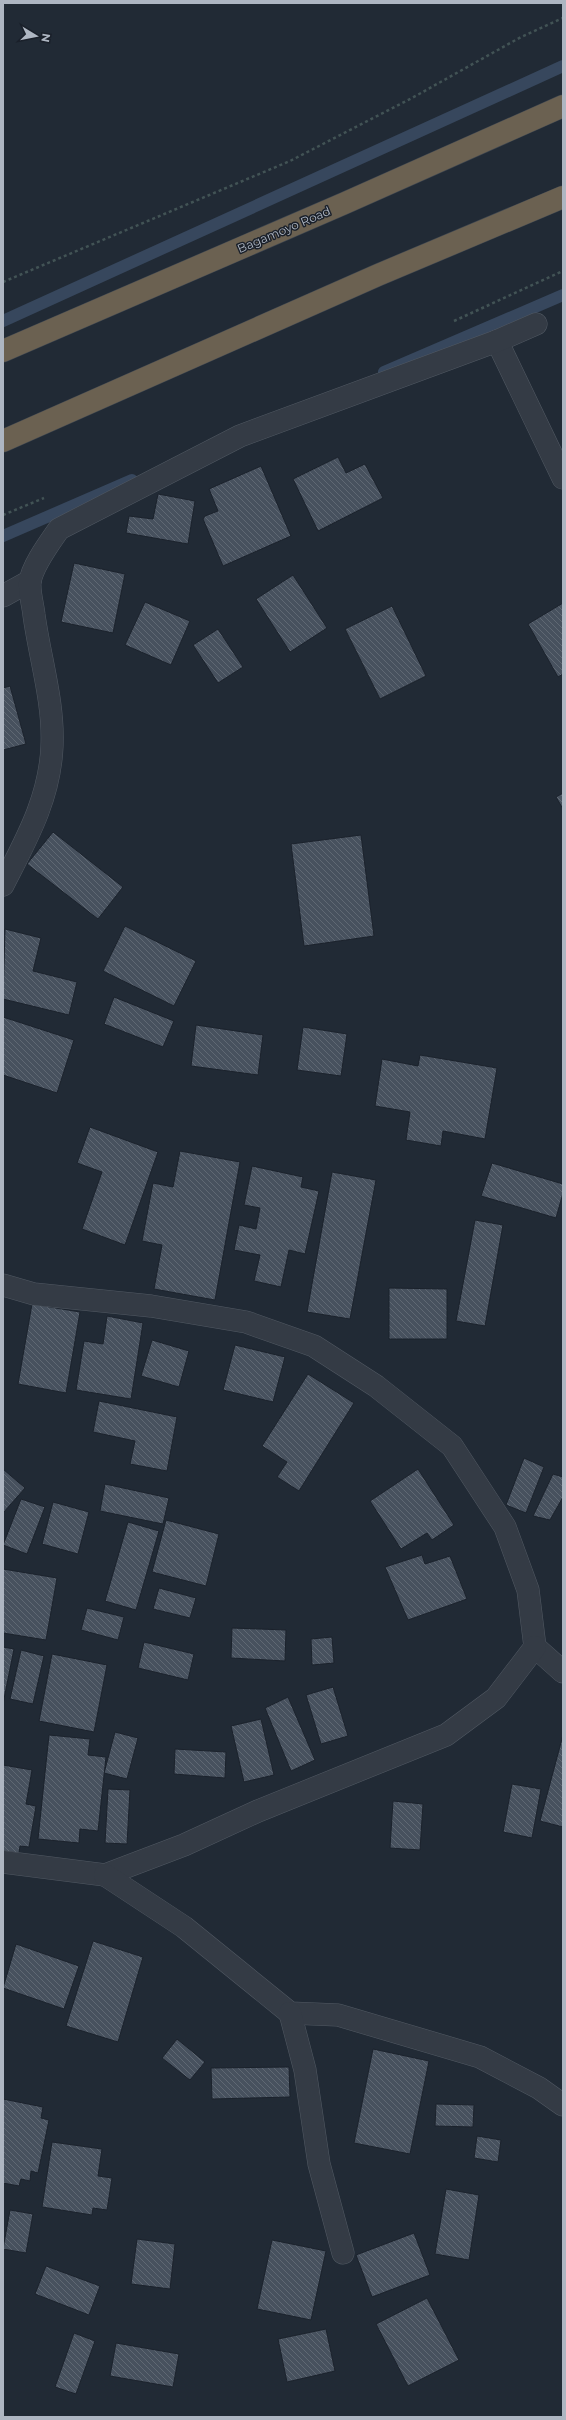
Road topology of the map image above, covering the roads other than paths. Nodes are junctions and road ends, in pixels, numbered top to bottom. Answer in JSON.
{"nodes":[{"id":1,"x":563,"y":106,"type":"edge"},
{"id":2,"x":563,"y":197,"type":"edge"},
{"id":3,"x":536,"y":324,"type":"dead end"},
{"id":4,"x":496,"y":341,"type":"junction"},
{"id":5,"x":3,"y":351,"type":"edge"},
{"id":6,"x":3,"y":441,"type":"edge"},
{"id":7,"x":563,"y":478,"type":"edge"},
{"id":8,"x":30,"y":581,"type":"junction"},
{"id":9,"x":3,"y":596,"type":"edge"},
{"id":10,"x":3,"y":885,"type":"edge"},
{"id":11,"x":3,"y":1285,"type":"edge"},
{"id":12,"x":535,"y":1647,"type":"junction"},
{"id":13,"x":563,"y":1672,"type":"edge"},
{"id":14,"x":3,"y":1862,"type":"edge"},
{"id":15,"x":105,"y":1875,"type":"junction"},
{"id":16,"x":290,"y":2013,"type":"junction"},
{"id":17,"x":563,"y":2105,"type":"edge"},
{"id":18,"x":343,"y":2253,"type":"dead end"}],
"edges":[{"from":1,"to":5,"type":"highway","name":"Bagamoyo Road"},
{"from":2,"to":6,"type":"highway"},
{"from":3,"to":4,"type":"street"},
{"from":4,"to":7,"type":"street"},
{"from":4,"to":8,"type":"street"},
{"from":8,"to":9,"type":"street"},
{"from":8,"to":10,"type":"street"},
{"from":11,"to":12,"type":"street"},
{"from":12,"to":13,"type":"street"},
{"from":12,"to":15,"type":"street"},
{"from":14,"to":15,"type":"street"},
{"from":15,"to":16,"type":"street"},
{"from":16,"to":17,"type":"street"},
{"from":16,"to":18,"type":"street"}]}
